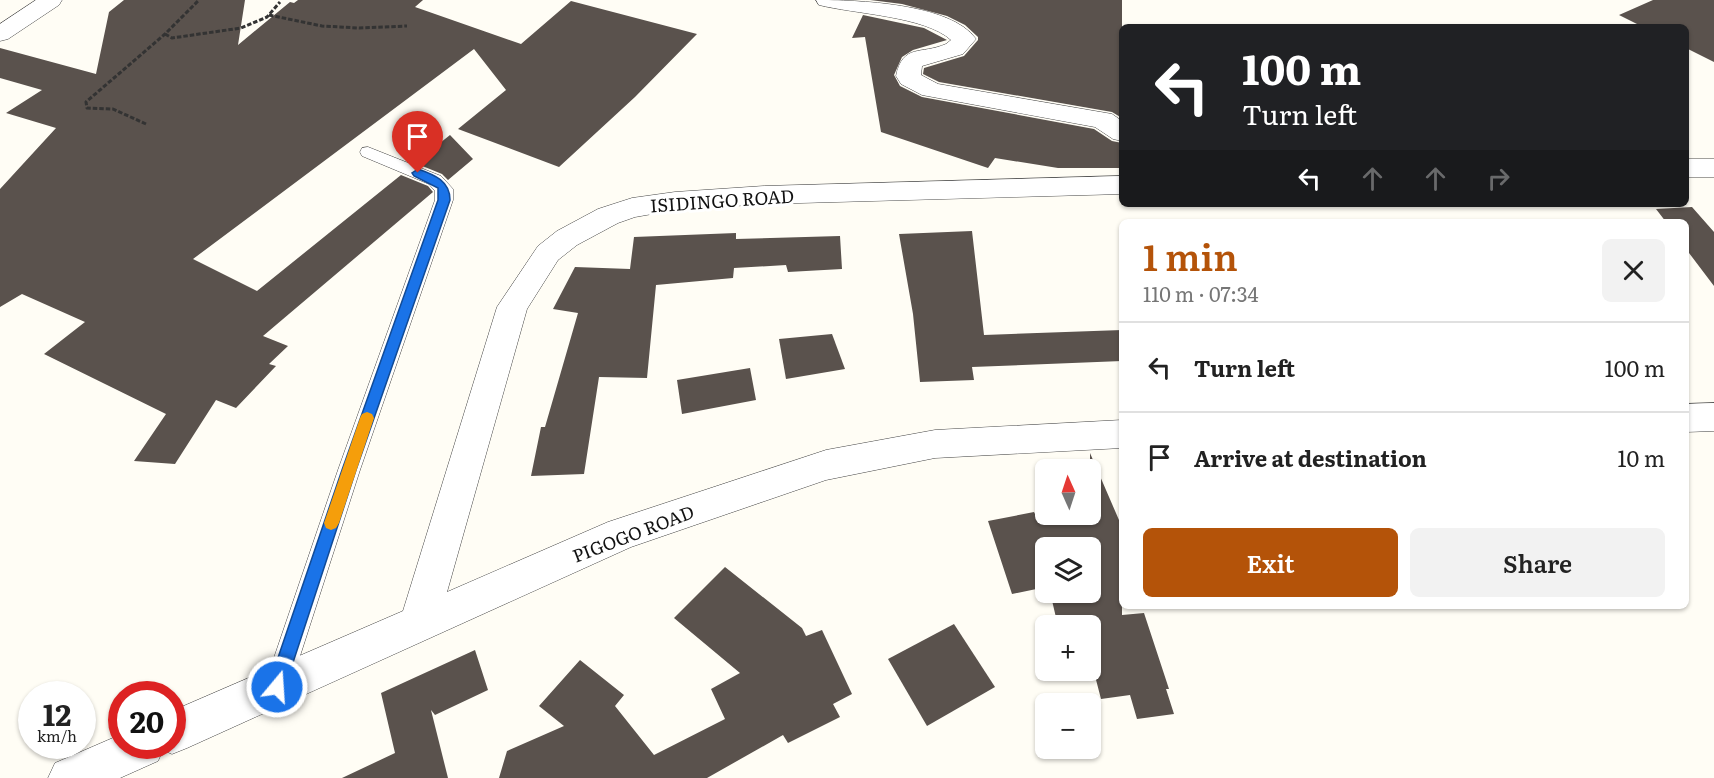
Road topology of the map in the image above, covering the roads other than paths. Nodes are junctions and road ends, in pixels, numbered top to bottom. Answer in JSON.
{"nodes":[{"id":1,"x":51,"y":0,"type":"edge"},
{"id":2,"x":827,"y":0,"type":"edge"},
{"id":3,"x":0,"y":34,"type":"edge"},
{"id":4,"x":1119,"y":131,"type":"edge"},
{"id":5,"x":368,"y":152,"type":"dead end"},
{"id":6,"x":1689,"y":168,"type":"edge"},
{"id":7,"x":1714,"y":168,"type":"edge"},
{"id":8,"x":1119,"y":185,"type":"edge"},
{"id":9,"x":1714,"y":417,"type":"edge"},
{"id":10,"x":1689,"y":418,"type":"edge"},
{"id":11,"x":1119,"y":434,"type":"edge"},
{"id":12,"x":420,"y":623,"type":"junction"},
{"id":13,"x":277,"y":687,"type":"junction"},
{"id":14,"x":186,"y":727,"type":"edge"},
{"id":15,"x":113,"y":759,"type":"edge"},
{"id":16,"x":70,"y":778,"type":"edge"}],
"edges":[{"from":1,"to":3,"type":"street"},
{"from":2,"to":4,"type":"street"},
{"from":5,"to":13,"type":"lane"},
{"from":6,"to":7,"type":"street"},
{"from":8,"to":12,"type":"street","name":"ISIDINGO ROAD"},
{"from":9,"to":10,"type":"street"},
{"from":11,"to":12,"type":"street","name":"PIGOGO ROAD"},
{"from":12,"to":13,"type":"street","name":"PIGOGO ROAD"},
{"from":13,"to":14,"type":"street","name":"PIGOGO ROAD"},
{"from":15,"to":16,"type":"street"}]}
